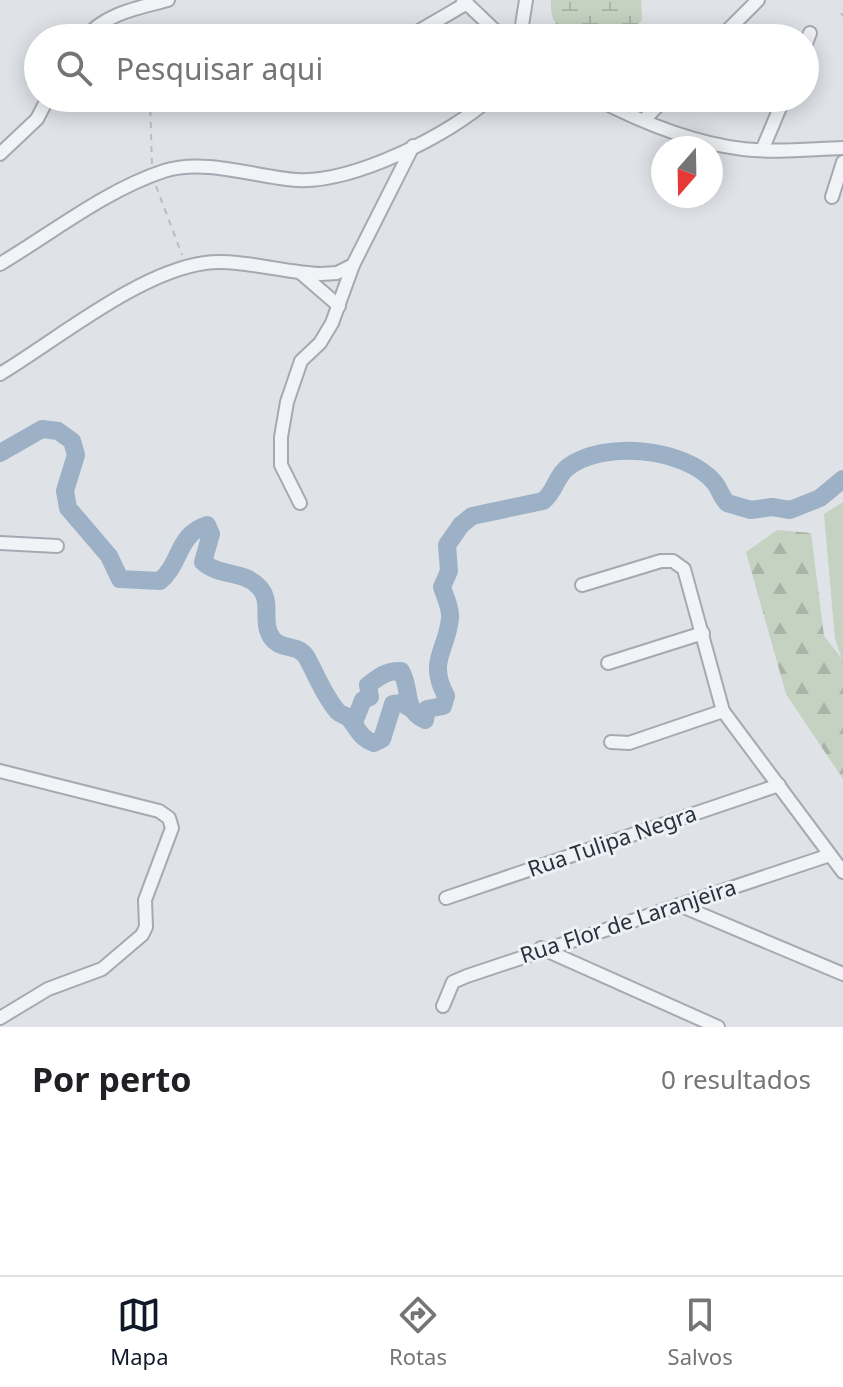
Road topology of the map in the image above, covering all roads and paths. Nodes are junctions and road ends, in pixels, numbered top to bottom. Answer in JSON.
{"nodes":[{"id":1,"x":168,"y":0,"type":"edge"},
{"id":2,"x":526,"y":0,"type":"edge"},
{"id":3,"x":758,"y":0,"type":"edge"},
{"id":4,"x":465,"y":2,"type":"edge"},
{"id":5,"x":98,"y":24,"type":"edge"},
{"id":6,"x":430,"y":24,"type":"edge"},
{"id":7,"x":488,"y":24,"type":"edge"},
{"id":8,"x":522,"y":24,"type":"edge"},
{"id":9,"x":734,"y":24,"type":"edge"},
{"id":10,"x":41,"y":112,"type":"edge"},
{"id":11,"x":471,"y":112,"type":"edge"},
{"id":12,"x":628,"y":112,"type":"edge"},
{"id":13,"x":652,"y":112,"type":"edge"},
{"id":14,"x":778,"y":112,"type":"edge"},
{"id":15,"x":645,"y":119,"type":"junction"},
{"id":16,"x":413,"y":146,"type":"junction"},
{"id":17,"x":763,"y":148,"type":"junction"},
{"id":18,"x":843,"y":148,"type":"edge"},
{"id":19,"x":0,"y":154,"type":"edge"},
{"id":20,"x":843,"y":162,"type":"edge"},
{"id":21,"x":832,"y":197,"type":"dead end"},
{"id":22,"x":0,"y":264,"type":"edge"},
{"id":23,"x":353,"y":265,"type":"junction"},
{"id":24,"x":302,"y":274,"type":"junction"},
{"id":25,"x":339,"y":306,"type":"junction"},
{"id":26,"x":0,"y":374,"type":"edge"},
{"id":27,"x":300,"y":503,"type":"dead end"},
{"id":28,"x":0,"y":543,"type":"edge"},
{"id":29,"x":57,"y":546,"type":"dead end"},
{"id":30,"x":582,"y":585,"type":"dead end"},
{"id":31,"x":703,"y":633,"type":"junction"},
{"id":32,"x":608,"y":663,"type":"dead end"},
{"id":33,"x":723,"y":711,"type":"junction"},
{"id":34,"x":611,"y":742,"type":"dead end"},
{"id":35,"x":0,"y":771,"type":"edge"},
{"id":36,"x":779,"y":785,"type":"junction"},
{"id":37,"x":830,"y":855,"type":"junction"},
{"id":38,"x":843,"y":872,"type":"edge"},
{"id":39,"x":446,"y":898,"type":"dead end"},
{"id":40,"x":679,"y":905,"type":"junction"},
{"id":41,"x":541,"y":948,"type":"junction"},
{"id":42,"x":843,"y":974,"type":"edge"},
{"id":43,"x":443,"y":1006,"type":"dead end"},
{"id":44,"x":0,"y":1018,"type":"edge"},
{"id":45,"x":718,"y":1027,"type":"edge"}],
"edges":[{"from":1,"to":5,"type":"street"},
{"from":2,"to":8,"type":"street"},
{"from":3,"to":9,"type":"street"},
{"from":4,"to":6,"type":"street"},
{"from":4,"to":7,"type":"street"},
{"from":10,"to":19,"type":"street"},
{"from":11,"to":16,"type":"street"},
{"from":12,"to":15,"type":"street"},
{"from":13,"to":15,"type":"street"},
{"from":14,"to":17,"type":"street"},
{"from":15,"to":17,"type":"street"},
{"from":16,"to":22,"type":"street"},
{"from":16,"to":23,"type":"street"},
{"from":17,"to":18,"type":"street"},
{"from":20,"to":21,"type":"street"},
{"from":23,"to":24,"type":"street"},
{"from":23,"to":25,"type":"street"},
{"from":24,"to":25,"type":"street"},
{"from":24,"to":26,"type":"street"},
{"from":25,"to":27,"type":"street"},
{"from":28,"to":29,"type":"street"},
{"from":30,"to":31,"type":"street"},
{"from":31,"to":32,"type":"street"},
{"from":31,"to":33,"type":"street"},
{"from":33,"to":34,"type":"street"},
{"from":33,"to":36,"type":"street"},
{"from":35,"to":44,"type":"street"},
{"from":36,"to":37,"type":"street"},
{"from":36,"to":39,"type":"street","name":"Rua Tulipa Negra"},
{"from":37,"to":38,"type":"street"},
{"from":37,"to":40,"type":"street","name":"Rua Flor de Laranjeira"},
{"from":40,"to":41,"type":"street","name":"Rua Flor de Laranjeira"},
{"from":40,"to":42,"type":"street"},
{"from":41,"to":43,"type":"street","name":"Rua Flor de Laranjeira"},
{"from":41,"to":45,"type":"street"}]}
